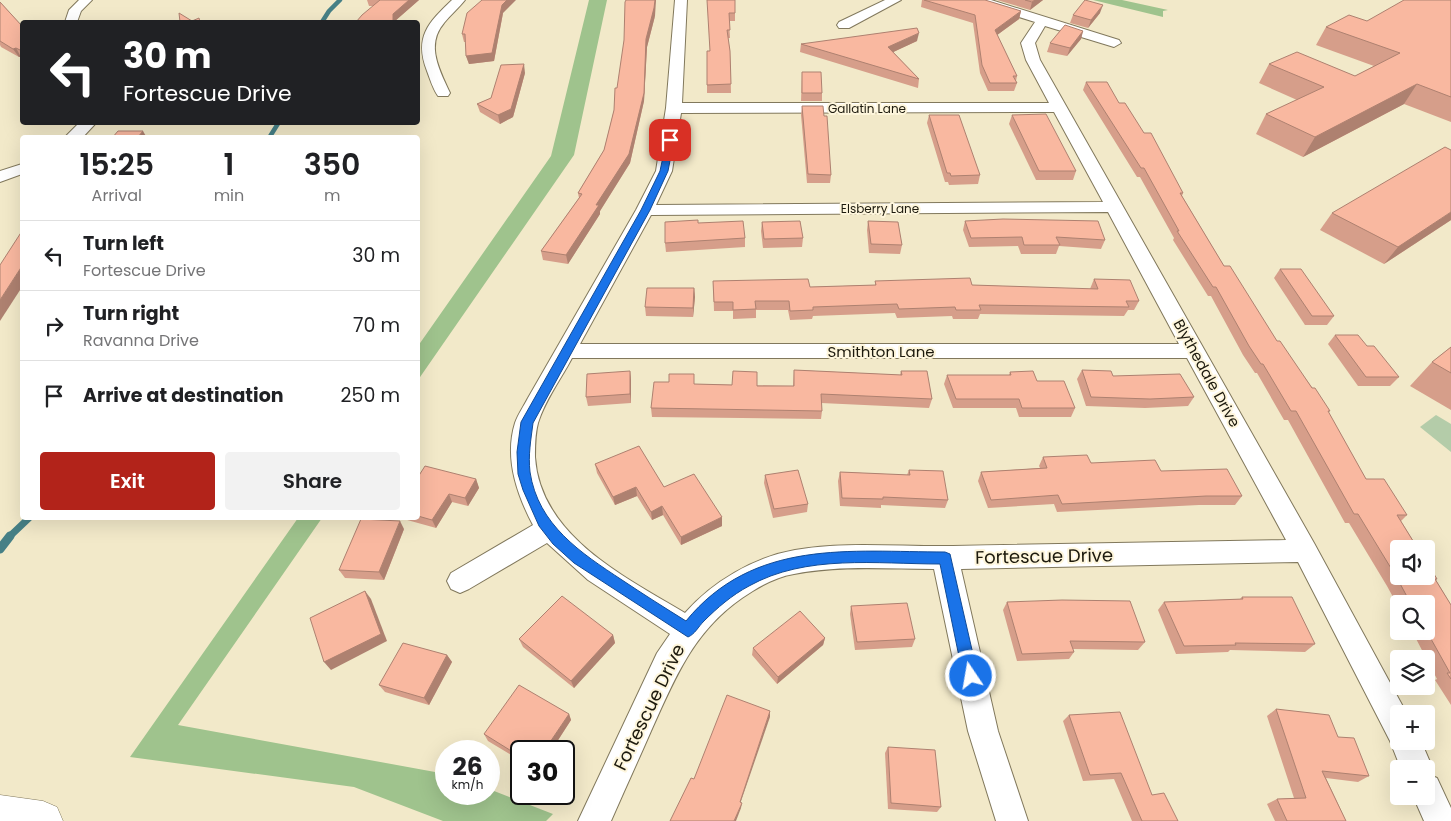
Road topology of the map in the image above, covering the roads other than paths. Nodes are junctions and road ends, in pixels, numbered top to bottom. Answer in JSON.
{"nodes":[{"id":1,"x":86,"y":0,"type":"edge"},
{"id":2,"x":459,"y":0,"type":"edge"},
{"id":3,"x":681,"y":0,"type":"edge"},
{"id":4,"x":895,"y":0,"type":"edge"},
{"id":5,"x":978,"y":0,"type":"edge"},
{"id":6,"x":1043,"y":19,"type":"junction"},
{"id":7,"x":72,"y":20,"type":"edge"},
{"id":8,"x":844,"y":25,"type":"dead end"},
{"id":9,"x":1114,"y":43,"type":"dead end"},
{"id":10,"x":443,"y":92,"type":"dead end"},
{"id":11,"x":674,"y":108,"type":"junction"},
{"id":12,"x":1059,"y":108,"type":"junction"},
{"id":13,"x":87,"y":125,"type":"edge"},
{"id":14,"x":75,"y":135,"type":"edge"},
{"id":15,"x":20,"y":170,"type":"edge"},
{"id":16,"x":0,"y":176,"type":"edge"},
{"id":17,"x":1115,"y":207,"type":"junction"},
{"id":18,"x":645,"y":210,"type":"junction"},
{"id":19,"x":566,"y":351,"type":"junction"},
{"id":20,"x":1195,"y":351,"type":"junction"},
{"id":21,"x":549,"y":529,"type":"junction"},
{"id":22,"x":1305,"y":551,"type":"junction"},
{"id":23,"x":945,"y":558,"type":"junction"},
{"id":24,"x":460,"y":581,"type":"dead end"},
{"id":25,"x":688,"y":630,"type":"junction"},
{"id":26,"x":1390,"y":713,"type":"edge"},
{"id":27,"x":1433,"y":805,"type":"edge"},
{"id":28,"x":0,"y":815,"type":"edge"},
{"id":29,"x":43,"y":821,"type":"edge"},
{"id":30,"x":594,"y":821,"type":"edge"},
{"id":31,"x":1012,"y":821,"type":"edge"},
{"id":32,"x":1440,"y":821,"type":"edge"}],
"edges":[{"from":1,"to":7,"type":"street"},
{"from":2,"to":10,"type":"street"},
{"from":3,"to":11,"type":"street"},
{"from":4,"to":8,"type":"street"},
{"from":5,"to":6,"type":"street"},
{"from":6,"to":9,"type":"street"},
{"from":6,"to":12,"type":"street","name":"Blythedale Drive"},
{"from":11,"to":12,"type":"street","name":"Gallatin Lane"},
{"from":11,"to":18,"type":"street"},
{"from":12,"to":17,"type":"street","name":"Blythedale Drive"},
{"from":13,"to":14,"type":"street"},
{"from":15,"to":16,"type":"street"},
{"from":17,"to":18,"type":"street","name":"Elsberry Lane"},
{"from":17,"to":20,"type":"street","name":"Blythedale Drive"},
{"from":18,"to":19,"type":"street"},
{"from":19,"to":20,"type":"street","name":"Smithton Lane"},
{"from":19,"to":21,"type":"street"},
{"from":20,"to":22,"type":"street","name":"Blythedale Drive"},
{"from":21,"to":24,"type":"street"},
{"from":21,"to":25,"type":"street"},
{"from":22,"to":23,"type":"street","name":"Fortescue Drive"},
{"from":22,"to":26,"type":"street","name":"Blythedale Drive"},
{"from":23,"to":25,"type":"street","name":"Fortescue Drive"},
{"from":23,"to":31,"type":"street"},
{"from":25,"to":30,"type":"street","name":"Fortescue Drive"},
{"from":27,"to":32,"type":"street"},
{"from":28,"to":29,"type":"street"}]}
